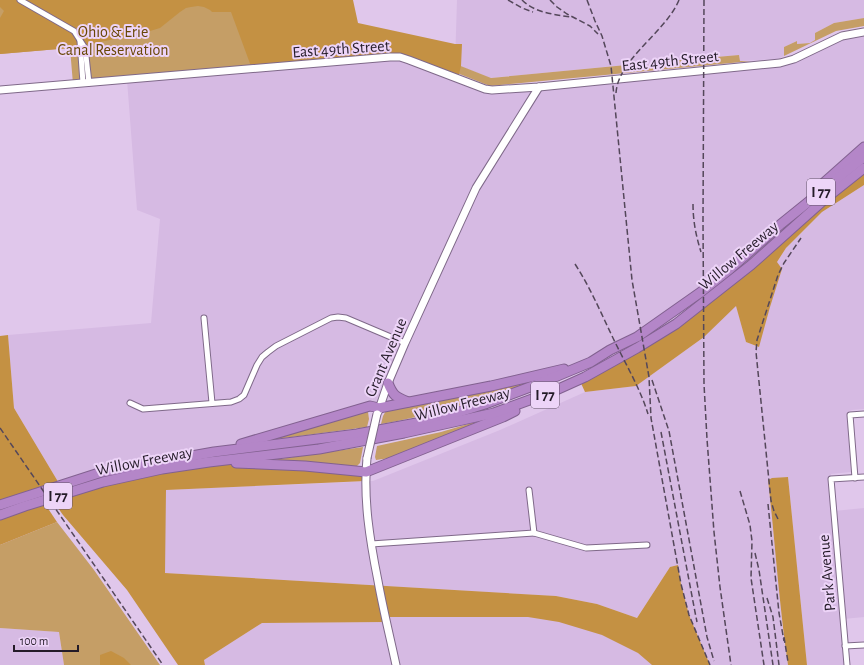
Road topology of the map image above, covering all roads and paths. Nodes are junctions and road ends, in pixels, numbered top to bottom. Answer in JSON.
{"nodes":[{"id":1,"x":20,"y":0,"type":"edge"},
{"id":2,"x":864,"y":32,"type":"edge"},
{"id":3,"x":86,"y":83,"type":"junction"},
{"id":4,"x":539,"y":87,"type":"junction"},
{"id":5,"x":0,"y":90,"type":"edge"},
{"id":6,"x":864,"y":147,"type":"edge"},
{"id":7,"x":864,"y":157,"type":"edge"},
{"id":8,"x":861,"y":171,"type":"edge"},
{"id":9,"x":782,"y":224,"type":"junction"},
{"id":10,"x":204,"y":318,"type":"dead end"},
{"id":11,"x":405,"y":343,"type":"junction"},
{"id":12,"x":591,"y":362,"type":"junction"},
{"id":13,"x":388,"y":383,"type":"junction"},
{"id":14,"x":554,"y":391,"type":"junction"},
{"id":15,"x":408,"y":402,"type":"junction"},
{"id":16,"x":130,"y":403,"type":"dead end"},
{"id":17,"x":212,"y":403,"type":"junction"},
{"id":18,"x":378,"y":411,"type":"junction"},
{"id":19,"x":864,"y":414,"type":"edge"},
{"id":20,"x":214,"y":452,"type":"junction"},
{"id":21,"x":209,"y":462,"type":"junction"},
{"id":22,"x":366,"y":472,"type":"junction"},
{"id":23,"x":864,"y":477,"type":"edge"},
{"id":24,"x":855,"y":478,"type":"junction"},
{"id":25,"x":529,"y":490,"type":"dead end"},
{"id":26,"x":0,"y":504,"type":"edge"},
{"id":27,"x":0,"y":515,"type":"edge"},
{"id":28,"x":534,"y":533,"type":"junction"},
{"id":29,"x":371,"y":544,"type":"junction"},
{"id":30,"x":647,"y":545,"type":"dead end"},
{"id":31,"x":864,"y":644,"type":"edge"},
{"id":32,"x":845,"y":646,"type":"junction"},
{"id":33,"x":396,"y":665,"type":"edge"},
{"id":34,"x":847,"y":665,"type":"edge"}],
"edges":[{"from":1,"to":3,"type":"street"},
{"from":2,"to":4,"type":"street","name":"East 49th Street"},
{"from":3,"to":4,"type":"street","name":"East 49th Street"},
{"from":3,"to":5,"type":"street","name":"East 49th Street"},
{"from":4,"to":11,"type":"street","name":"Grant Avenue"},
{"from":6,"to":9,"type":"highway"},
{"from":7,"to":9,"type":"highway","name":"Willow Freeway","number":"I 77"},
{"from":8,"to":14,"type":"highway","name":"Willow Freeway","number":"I 77"},
{"from":9,"to":12,"type":"highway","name":"Willow Freeway","number":"I 77"},
{"from":10,"to":17,"type":"street"},
{"from":11,"to":13,"type":"street","name":"Grant Avenue"},
{"from":11,"to":17,"type":"street"},
{"from":12,"to":15,"type":"highway"},
{"from":12,"to":20,"type":"highway","name":"Willow Freeway","number":"I 77"},
{"from":13,"to":15,"type":"highway"},
{"from":13,"to":18,"type":"street","name":"Grant Avenue"},
{"from":14,"to":21,"type":"highway","name":"Willow Freeway","number":"I 77"},
{"from":14,"to":22,"type":"highway"},
{"from":15,"to":18,"type":"highway"},
{"from":16,"to":17,"type":"street"},
{"from":18,"to":20,"type":"highway"},
{"from":18,"to":22,"type":"street","name":"Grant Avenue","bridge":true},
{"from":19,"to":24,"type":"street"},
{"from":20,"to":26,"type":"highway","name":"Willow Freeway","number":"I 77"},
{"from":21,"to":22,"type":"highway"},
{"from":21,"to":27,"type":"highway","name":"Willow Freeway","number":"I 77"},
{"from":22,"to":29,"type":"street","name":"Grant Avenue"},
{"from":23,"to":24,"type":"street"},
{"from":24,"to":32,"type":"street","name":"Park Avenue"},
{"from":25,"to":28,"type":"street"},
{"from":28,"to":29,"type":"street"},
{"from":28,"to":30,"type":"street"},
{"from":29,"to":33,"type":"street","name":"Grant Avenue"},
{"from":31,"to":32,"type":"street"},
{"from":32,"to":34,"type":"street","name":"Park Avenue"}]}
